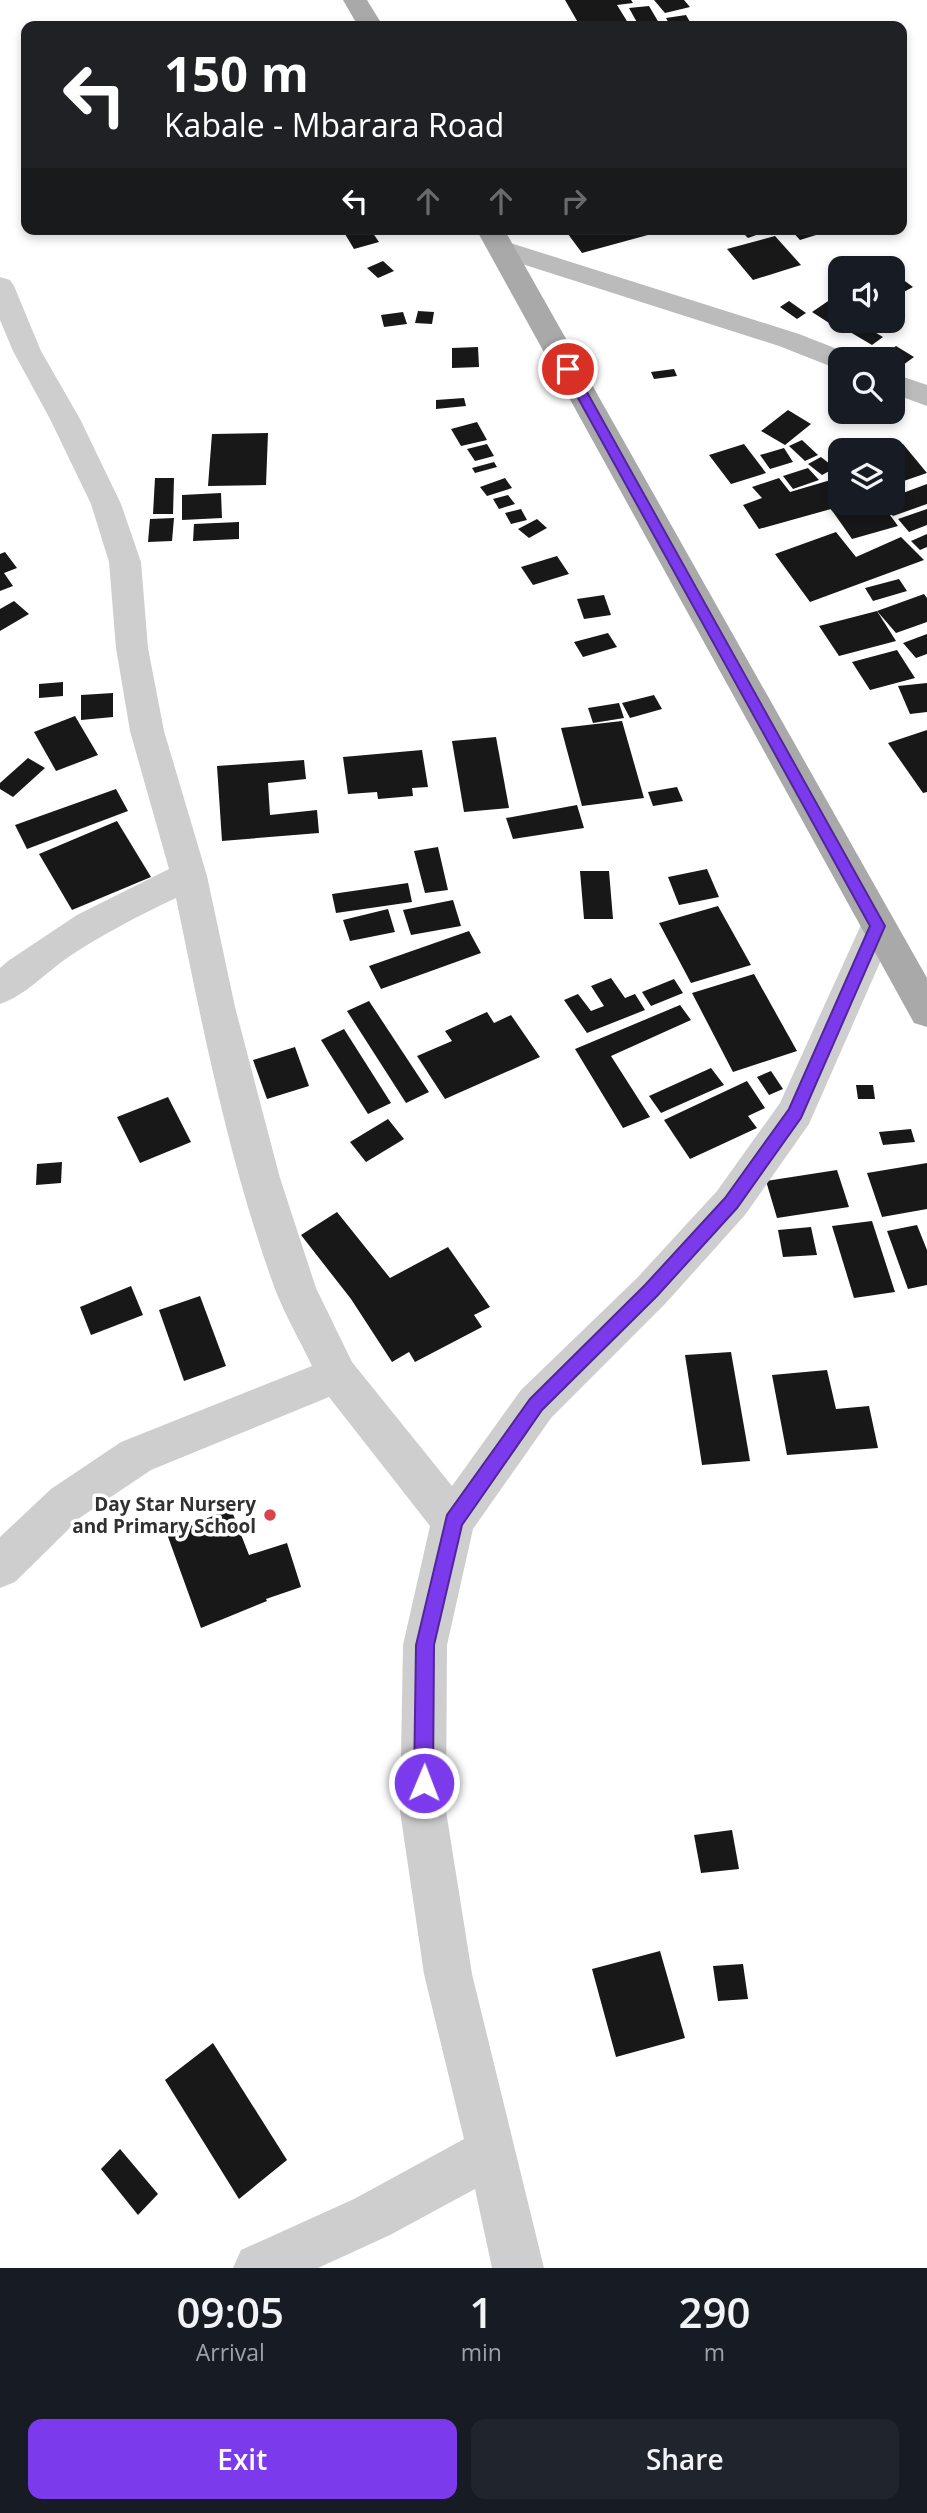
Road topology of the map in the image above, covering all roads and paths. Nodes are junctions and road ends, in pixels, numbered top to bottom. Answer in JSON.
{"nodes":[{"id":1,"x":355,"y":0,"type":"edge"},
{"id":2,"x":367,"y":21,"type":"edge"},
{"id":3,"x":495,"y":238,"type":"edge"},
{"id":4,"x":0,"y":286,"type":"edge"},
{"id":5,"x":828,"y":356,"type":"edge"},
{"id":6,"x":905,"y":387,"type":"edge"},
{"id":7,"x":927,"y":396,"type":"edge"},
{"id":8,"x":189,"y":876,"type":"junction"},
{"id":9,"x":878,"y":926,"type":"junction"},
{"id":10,"x":0,"y":989,"type":"edge"},
{"id":11,"x":927,"y":1012,"type":"edge"},
{"id":12,"x":337,"y":1375,"type":"junction"},
{"id":13,"x":453,"y":1521,"type":"junction"},
{"id":14,"x":0,"y":1566,"type":"edge"},
{"id":15,"x":492,"y":2151,"type":"junction"},
{"id":16,"x":259,"y":2268,"type":"edge"},
{"id":17,"x":518,"y":2268,"type":"edge"}],
"edges":[{"from":1,"to":2,"type":"main road"},
{"from":3,"to":5,"type":"main road"},
{"from":3,"to":9,"type":"main road"},
{"from":4,"to":8,"type":"street"},
{"from":6,"to":7,"type":"main road"},
{"from":8,"to":10,"type":"street"},
{"from":8,"to":12,"type":"street"},
{"from":9,"to":11,"type":"main road"},
{"from":9,"to":13,"type":"street"},
{"from":12,"to":13,"type":"street"},
{"from":12,"to":14,"type":"street"},
{"from":13,"to":15,"type":"street"},
{"from":15,"to":16,"type":"street"},
{"from":15,"to":17,"type":"street"}]}
